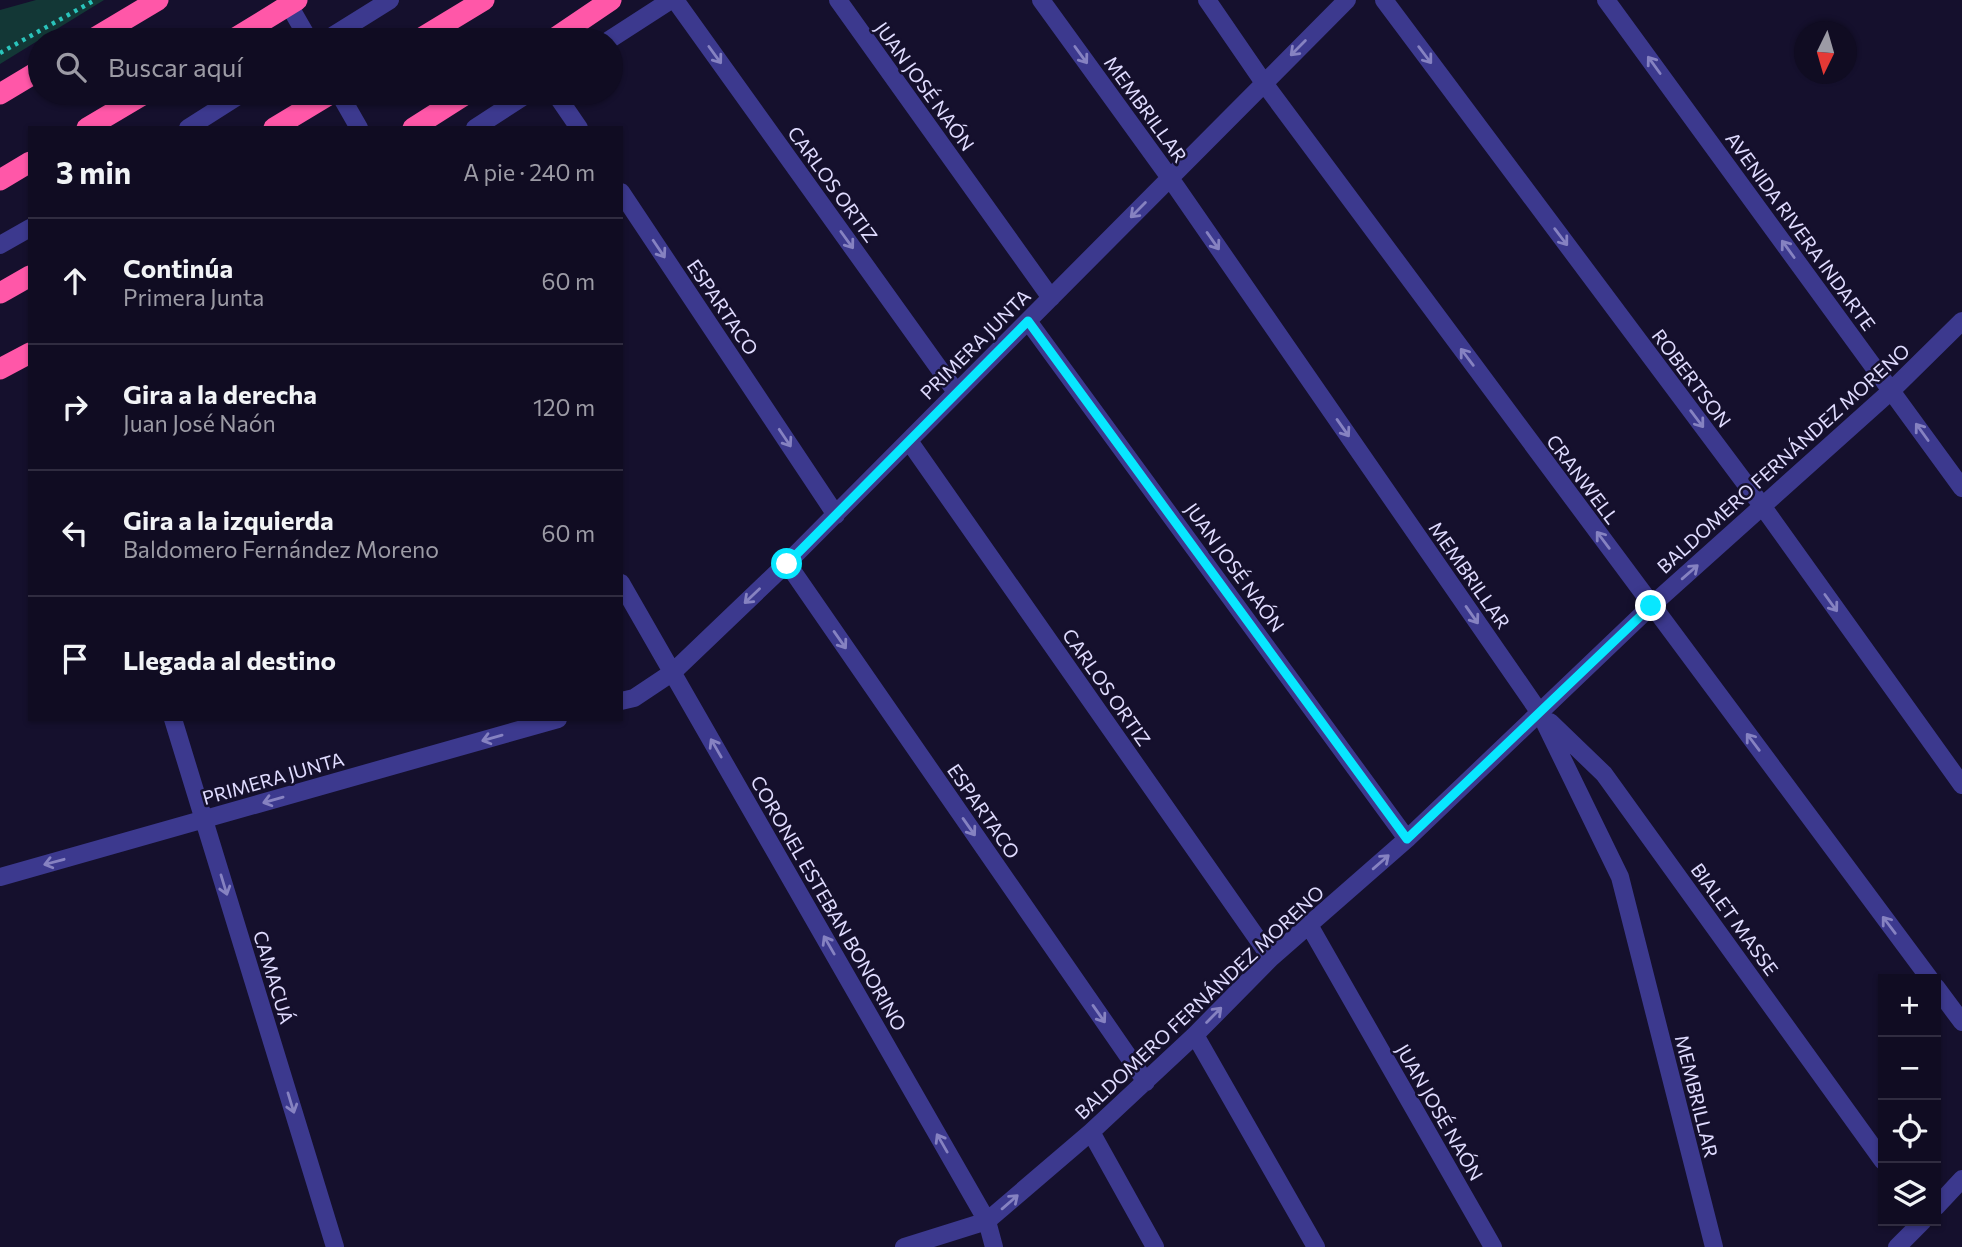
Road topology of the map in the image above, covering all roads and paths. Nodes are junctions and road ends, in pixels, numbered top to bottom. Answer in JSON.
{"nodes":[{"id":1,"x":95,"y":0,"type":"edge"},
{"id":2,"x":159,"y":0,"type":"edge"},
{"id":3,"x":286,"y":0,"type":"edge"},
{"id":4,"x":297,"y":0,"type":"edge"},
{"id":5,"x":390,"y":0,"type":"edge"},
{"id":6,"x":484,"y":0,"type":"edge"},
{"id":7,"x":611,"y":0,"type":"edge"},
{"id":8,"x":673,"y":0,"type":"edge"},
{"id":9,"x":838,"y":0,"type":"edge"},
{"id":10,"x":1041,"y":0,"type":"edge"},
{"id":11,"x":1208,"y":0,"type":"edge"},
{"id":12,"x":1347,"y":0,"type":"edge"},
{"id":13,"x":1384,"y":0,"type":"edge"},
{"id":14,"x":1606,"y":0,"type":"edge"},
{"id":15,"x":45,"y":28,"type":"edge"},
{"id":16,"x":111,"y":28,"type":"edge"},
{"id":17,"x":252,"y":28,"type":"edge"},
{"id":18,"x":302,"y":28,"type":"edge"},
{"id":19,"x":345,"y":28,"type":"edge"},
{"id":20,"x":438,"y":28,"type":"edge"},
{"id":21,"x":570,"y":28,"type":"edge"},
{"id":22,"x":623,"y":32,"type":"edge"},
{"id":23,"x":28,"y":37,"type":"edge"},
{"id":24,"x":0,"y":53,"type":"edge"},
{"id":25,"x":28,"y":77,"type":"edge"},
{"id":26,"x":1264,"y":83,"type":"junction"},
{"id":27,"x":0,"y":94,"type":"edge"},
{"id":28,"x":126,"y":105,"type":"edge"},
{"id":29,"x":224,"y":105,"type":"edge"},
{"id":30,"x":312,"y":105,"type":"edge"},
{"id":31,"x":346,"y":105,"type":"edge"},
{"id":32,"x":449,"y":105,"type":"edge"},
{"id":33,"x":510,"y":105,"type":"edge"},
{"id":34,"x":563,"y":105,"type":"edge"},
{"id":35,"x":90,"y":126,"type":"edge"},
{"id":36,"x":191,"y":126,"type":"edge"},
{"id":37,"x":277,"y":126,"type":"edge"},
{"id":38,"x":358,"y":126,"type":"edge"},
{"id":39,"x":415,"y":126,"type":"edge"},
{"id":40,"x":478,"y":126,"type":"edge"},
{"id":41,"x":578,"y":126,"type":"edge"},
{"id":42,"x":28,"y":163,"type":"edge"},
{"id":43,"x":1170,"y":178,"type":"junction"},
{"id":44,"x":0,"y":180,"type":"edge"},
{"id":45,"x":623,"y":195,"type":"edge"},
{"id":46,"x":28,"y":229,"type":"edge"},
{"id":47,"x":0,"y":245,"type":"edge"},
{"id":48,"x":28,"y":277,"type":"edge"},
{"id":49,"x":0,"y":293,"type":"edge"},
{"id":50,"x":1051,"y":298,"type":"junction"},
{"id":51,"x":1028,"y":321,"type":"junction"},
{"id":52,"x":1962,"y":321,"type":"edge"},
{"id":53,"x":28,"y":354,"type":"edge"},
{"id":54,"x":0,"y":369,"type":"edge"},
{"id":55,"x":1892,"y":390,"type":"junction"},
{"id":56,"x":956,"y":392,"type":"junction"},
{"id":57,"x":909,"y":441,"type":"junction"},
{"id":58,"x":1962,"y":488,"type":"edge"},
{"id":59,"x":1763,"y":507,"type":"junction"},
{"id":60,"x":836,"y":515,"type":"junction"},
{"id":61,"x":787,"y":564,"type":"junction"},
{"id":62,"x":623,"y":586,"type":"edge"},
{"id":63,"x":1651,"y":606,"type":"junction"},
{"id":64,"x":673,"y":672,"type":"junction"},
{"id":65,"x":623,"y":701,"type":"edge"},
{"id":66,"x":1539,"y":713,"type":"junction"},
{"id":67,"x":174,"y":721,"type":"edge"},
{"id":68,"x":551,"y":721,"type":"edge"},
{"id":69,"x":1962,"y":785,"type":"edge"},
{"id":70,"x":204,"y":820,"type":"junction"},
{"id":71,"x":1407,"y":839,"type":"junction"},
{"id":72,"x":0,"y":877,"type":"edge"},
{"id":73,"x":1309,"y":925,"type":"junction"},
{"id":74,"x":1271,"y":958,"type":"junction"},
{"id":75,"x":1926,"y":974,"type":"edge"},
{"id":76,"x":1941,"y":993,"type":"edge"},
{"id":77,"x":1962,"y":1022,"type":"edge"},
{"id":78,"x":1195,"y":1035,"type":"junction"},
{"id":79,"x":1146,"y":1082,"type":"junction"},
{"id":80,"x":1091,"y":1132,"type":"junction"},
{"id":81,"x":1878,"y":1154,"type":"edge"},
{"id":82,"x":1962,"y":1179,"type":"edge"},
{"id":83,"x":1941,"y":1202,"type":"edge"},
{"id":84,"x":987,"y":1222,"type":"junction"},
{"id":85,"x":1918,"y":1226,"type":"edge"},
{"id":86,"x":335,"y":1247,"type":"edge"},
{"id":87,"x":904,"y":1247,"type":"edge"},
{"id":88,"x":994,"y":1247,"type":"edge"},
{"id":89,"x":1155,"y":1247,"type":"edge"},
{"id":90,"x":1315,"y":1247,"type":"edge"},
{"id":91,"x":1493,"y":1247,"type":"edge"},
{"id":92,"x":1714,"y":1247,"type":"edge"},
{"id":93,"x":1896,"y":1247,"type":"edge"}],
"edges":[{"from":1,"to":15,"type":"path"},
{"from":2,"to":16,"type":"highway"},
{"from":3,"to":18,"type":"street"},
{"from":4,"to":17,"type":"highway","bridge":true},
{"from":5,"to":19,"type":"street"},
{"from":6,"to":20,"type":"highway"},
{"from":7,"to":21,"type":"highway"},
{"from":8,"to":22,"type":"street"},
{"from":8,"to":56,"type":"street","name":"CARLOS ORTIZ","one_way":true},
{"from":9,"to":50,"type":"street","name":"JUAN JOSÉ NAÓN"},
{"from":10,"to":43,"type":"street","name":"MEMBRILLAR","one_way":true},
{"from":11,"to":26,"type":"street","name":"CRANWELL"},
{"from":12,"to":26,"type":"street","name":"PRIMERA JUNTA","one_way":true},
{"from":13,"to":59,"type":"street","name":"ROBERTSON","one_way":true},
{"from":55,"to":14,"type":"street","name":"AVENIDA RIVERA INDARTE","one_way":true},
{"from":23,"to":24,"type":"path"},
{"from":25,"to":27,"type":"highway"},
{"from":26,"to":43,"type":"street","name":"PRIMERA JUNTA"},
{"from":63,"to":26,"type":"street","name":"CRANWELL","one_way":true},
{"from":28,"to":35,"type":"highway"},
{"from":29,"to":36,"type":"street"},
{"from":30,"to":37,"type":"highway"},
{"from":31,"to":38,"type":"street"},
{"from":32,"to":39,"type":"highway"},
{"from":33,"to":40,"type":"street"},
{"from":34,"to":41,"type":"street"},
{"from":42,"to":44,"type":"highway"},
{"from":43,"to":50,"type":"street","name":"PRIMERA JUNTA","one_way":true},
{"from":43,"to":66,"type":"street","name":"MEMBRILLAR","one_way":true},
{"from":45,"to":60,"type":"street","name":"ESPARTACO","one_way":true},
{"from":46,"to":47,"type":"street"},
{"from":48,"to":49,"type":"highway"},
{"from":50,"to":51,"type":"street","name":"PRIMERA JUNTA"},
{"from":51,"to":56,"type":"street","name":"PRIMERA JUNTA"},
{"from":51,"to":71,"type":"street","name":"JUAN JOSÉ NAÓN"},
{"from":52,"to":55,"type":"street","name":"BALDOMERO FERNÁNDEZ MORENO"},
{"from":53,"to":54,"type":"highway"},
{"from":58,"to":55,"type":"street","name":"AVENIDA RIVERA INDARTE","one_way":true},
{"from":55,"to":59,"type":"street","name":"BALDOMERO FERNÁNDEZ MORENO"},
{"from":56,"to":57,"type":"street","name":"PRIMERA JUNTA"},
{"from":57,"to":60,"type":"street","name":"PRIMERA JUNTA"},
{"from":57,"to":74,"type":"street","name":"CARLOS ORTIZ"},
{"from":63,"to":59,"type":"street","name":"BALDOMERO FERNÁNDEZ MORENO","one_way":true},
{"from":59,"to":69,"type":"street","name":"ROBERTSON","one_way":true},
{"from":60,"to":61,"type":"street","name":"PRIMERA JUNTA"},
{"from":61,"to":64,"type":"street","name":"PRIMERA JUNTA","one_way":true},
{"from":61,"to":79,"type":"street","name":"ESPARTACO","one_way":true},
{"from":62,"to":64,"type":"street","name":"CORONEL ESTEBAN BONORINO"},
{"from":63,"to":66,"type":"street","name":"BALDOMERO FERNÁNDEZ MORENO"},
{"from":75,"to":63,"type":"street","name":"CRANWELL","one_way":true},
{"from":64,"to":65,"type":"street","name":"PRIMERA JUNTA"},
{"from":84,"to":64,"type":"street","name":"CORONEL ESTEBAN BONORINO","one_way":true},
{"from":66,"to":71,"type":"street","name":"BALDOMERO FERNÁNDEZ MORENO"},
{"from":66,"to":81,"type":"street","name":"BIALET MASSE"},
{"from":66,"to":92,"type":"street","name":"MEMBRILLAR"},
{"from":67,"to":70,"type":"street","name":"CAMACUÁ"},
{"from":68,"to":70,"type":"street","name":"PRIMERA JUNTA","one_way":true},
{"from":70,"to":72,"type":"street","name":"PRIMERA JUNTA","one_way":true},
{"from":70,"to":86,"type":"street","name":"CAMACUÁ","one_way":true},
{"from":73,"to":71,"type":"street","name":"BALDOMERO FERNÁNDEZ MORENO","one_way":true},
{"from":73,"to":74,"type":"street","name":"BALDOMERO FERNÁNDEZ MORENO"},
{"from":73,"to":91,"type":"street","name":"JUAN JOSÉ NAÓN"},
{"from":78,"to":74,"type":"street","name":"BALDOMERO FERNÁNDEZ MORENO","one_way":true},
{"from":76,"to":77,"type":"street"},
{"from":78,"to":79,"type":"street","name":"BALDOMERO FERNÁNDEZ MORENO"},
{"from":78,"to":90,"type":"street"},
{"from":79,"to":80,"type":"street","name":"BALDOMERO FERNÁNDEZ MORENO"},
{"from":84,"to":80,"type":"street","name":"BALDOMERO FERNÁNDEZ MORENO","one_way":true},
{"from":80,"to":89,"type":"street"},
{"from":82,"to":83,"type":"street"},
{"from":84,"to":87,"type":"street","name":"BALDOMERO FERNÁNDEZ MORENO"},
{"from":84,"to":88,"type":"street","name":"CORONEL ESTEBAN BONORINO"},
{"from":85,"to":93,"type":"street"}]}
